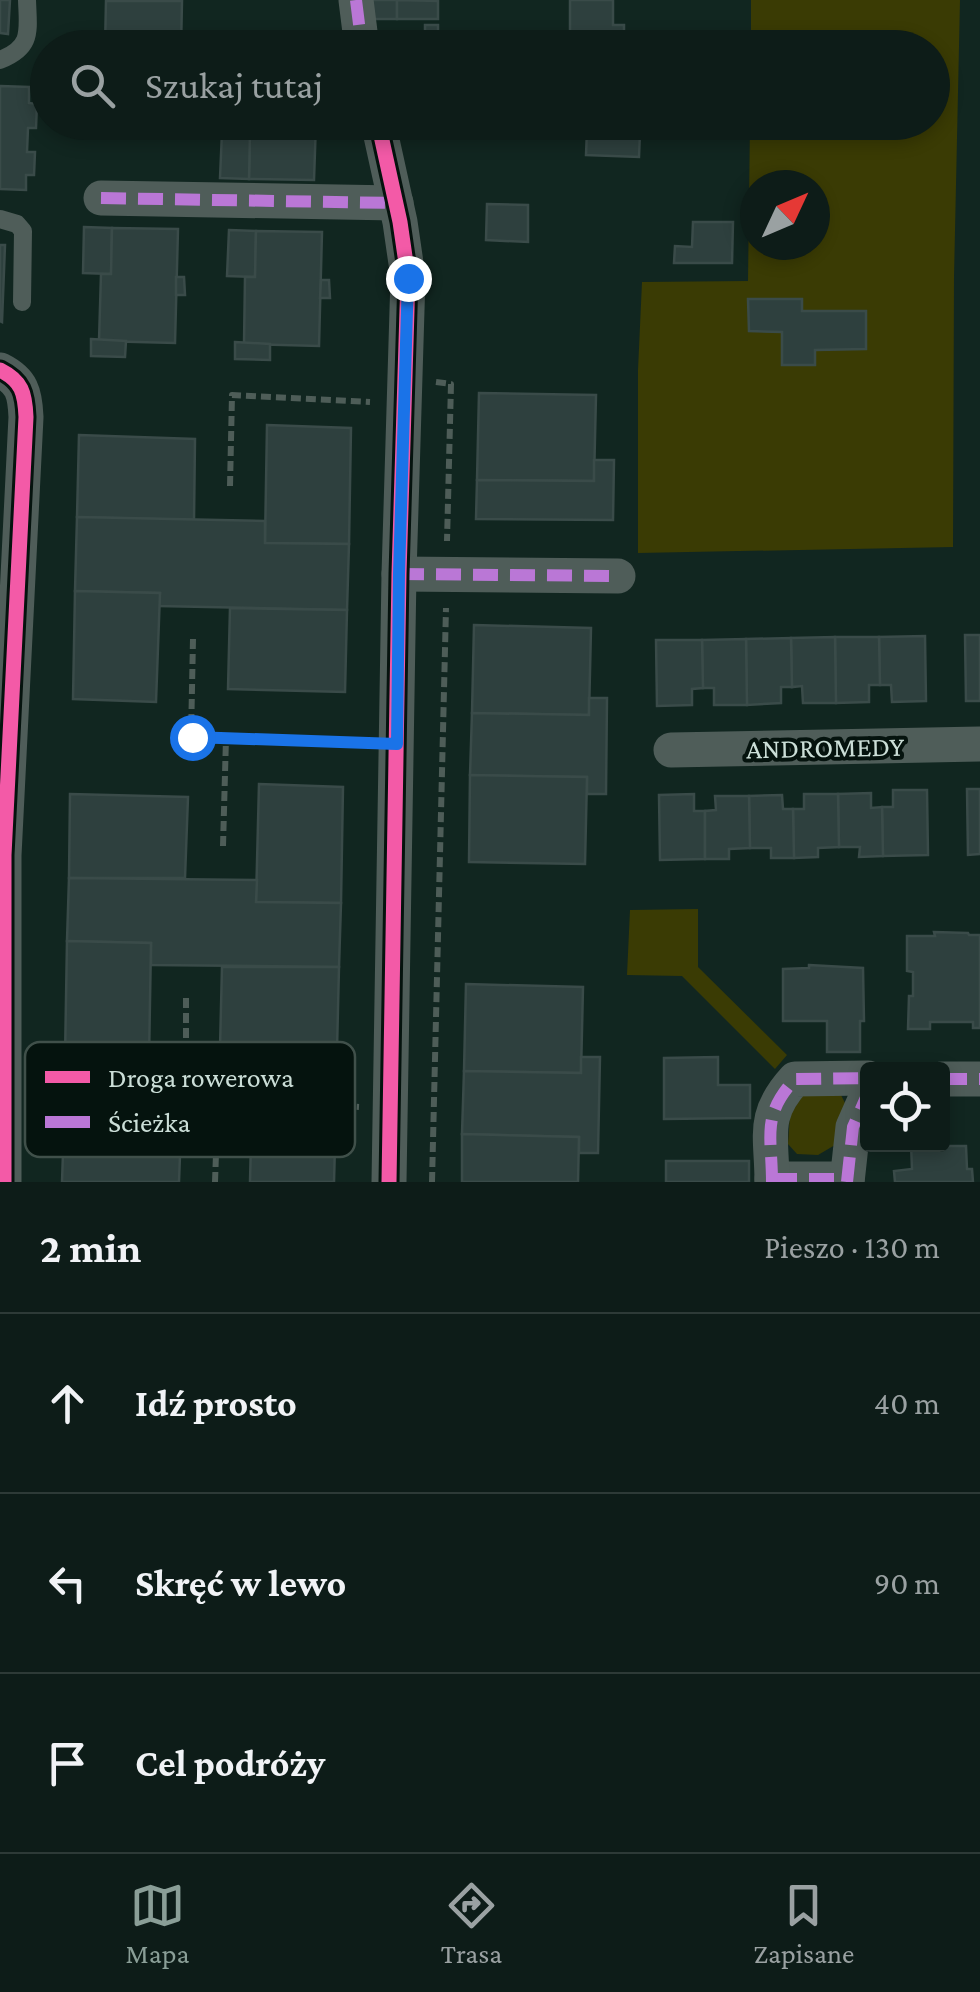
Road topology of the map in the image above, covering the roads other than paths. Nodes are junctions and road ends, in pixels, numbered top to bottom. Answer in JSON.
{"nodes":[{"id":1,"x":27,"y":0,"type":"edge"},
{"id":2,"x":356,"y":0,"type":"edge"},
{"id":3,"x":360,"y":30,"type":"edge"},
{"id":4,"x":0,"y":60,"type":"edge"},
{"id":5,"x":382,"y":140,"type":"edge"},
{"id":6,"x":101,"y":198,"type":"dead end"},
{"id":7,"x":396,"y":203,"type":"junction"},
{"id":8,"x":0,"y":219,"type":"edge"},
{"id":9,"x":22,"y":302,"type":"dead end"},
{"id":10,"x":0,"y":370,"type":"edge"},
{"id":11,"x":399,"y":574,"type":"junction"},
{"id":12,"x":618,"y":576,"type":"dead end"},
{"id":13,"x":980,"y":744,"type":"edge"},
{"id":14,"x":671,"y":750,"type":"dead end"},
{"id":15,"x":2,"y":855,"type":"edge"},
{"id":16,"x":860,"y":1078,"type":"edge"},
{"id":17,"x":950,"y":1079,"type":"edge"},
{"id":18,"x":980,"y":1079,"type":"edge"},
{"id":19,"x":860,"y":1111,"type":"edge"},
{"id":20,"x":772,"y":1180,"type":"edge"},
{"id":21,"x":847,"y":1181,"type":"edge"},
{"id":22,"x":4,"y":1182,"type":"edge"},
{"id":23,"x":389,"y":1182,"type":"edge"}],
"edges":[{"from":1,"to":4,"type":"lane"},
{"from":2,"to":3,"type":"street"},
{"from":5,"to":7,"type":"street"},
{"from":6,"to":7,"type":"street"},
{"from":7,"to":11,"type":"street"},
{"from":8,"to":9,"type":"lane"},
{"from":10,"to":15,"type":"street"},
{"from":11,"to":12,"type":"street"},
{"from":11,"to":23,"type":"street"},
{"from":13,"to":14,"type":"street","name":"ANDROMEDY"},
{"from":15,"to":22,"type":"street"},
{"from":16,"to":20,"type":"street"},
{"from":17,"to":18,"type":"street"},
{"from":19,"to":21,"type":"street"},
{"from":20,"to":21,"type":"street"}]}
